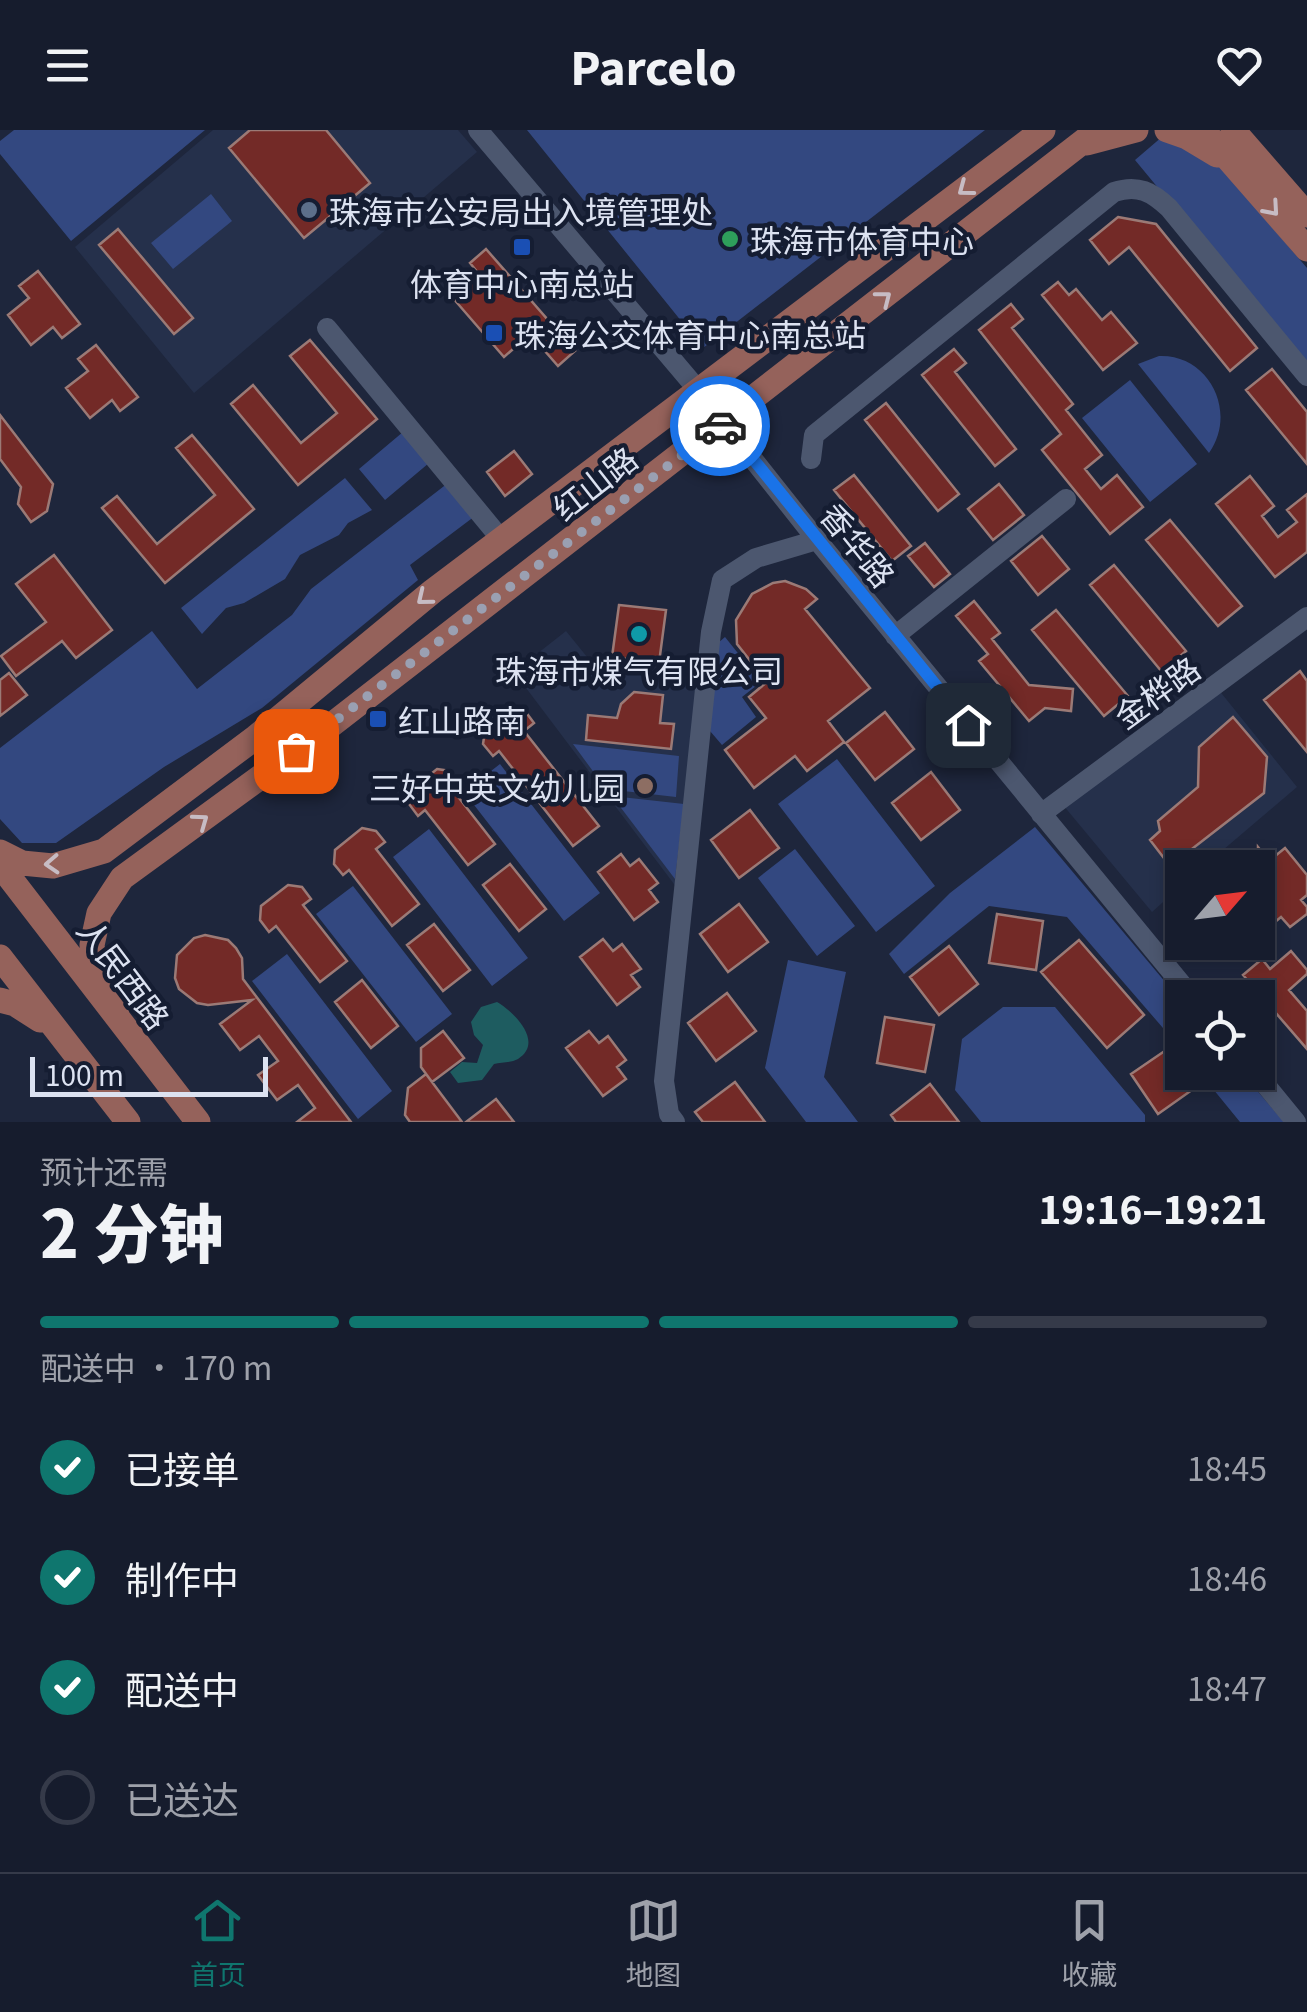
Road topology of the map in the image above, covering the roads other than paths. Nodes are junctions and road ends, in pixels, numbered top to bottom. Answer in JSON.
{"nodes":[{"id":1,"x":478,"y":130,"type":"edge"},
{"id":2,"x":1043,"y":130,"type":"edge"},
{"id":3,"x":1098,"y":130,"type":"edge"},
{"id":4,"x":1136,"y":130,"type":"edge"},
{"id":5,"x":1167,"y":130,"type":"edge"},
{"id":6,"x":1203,"y":130,"type":"edge"},
{"id":7,"x":1235,"y":130,"type":"edge"},
{"id":8,"x":1077,"y":147,"type":"junction"},
{"id":9,"x":1245,"y":161,"type":"junction"},
{"id":10,"x":1307,"y":215,"type":"edge"},
{"id":11,"x":1307,"y":249,"type":"edge"},
{"id":12,"x":327,"y":328,"type":"dead end"},
{"id":13,"x":1307,"y":376,"type":"edge"},
{"id":14,"x":698,"y":390,"type":"junction"},
{"id":15,"x":724,"y":423,"type":"junction"},
{"id":16,"x":811,"y":459,"type":"dead end"},
{"id":17,"x":1066,"y":499,"type":"dead end"},
{"id":18,"x":501,"y":539,"type":"junction"},
{"id":19,"x":817,"y":540,"type":"junction"},
{"id":20,"x":1307,"y":617,"type":"edge"},
{"id":21,"x":896,"y":636,"type":"junction"},
{"id":22,"x":1041,"y":814,"type":"junction"},
{"id":23,"x":0,"y":852,"type":"edge"},
{"id":24,"x":0,"y":864,"type":"edge"},
{"id":25,"x":0,"y":957,"type":"edge"},
{"id":26,"x":1178,"y":980,"type":"edge"},
{"id":27,"x":0,"y":1000,"type":"edge"},
{"id":28,"x":117,"y":1016,"type":"junction"},
{"id":29,"x":70,"y":1048,"type":"junction"},
{"id":30,"x":1270,"y":1090,"type":"edge"},
{"id":31,"x":128,"y":1122,"type":"edge"},
{"id":32,"x":198,"y":1122,"type":"edge"},
{"id":33,"x":675,"y":1122,"type":"edge"},
{"id":34,"x":1296,"y":1122,"type":"edge"}],
"edges":[{"from":1,"to":14,"type":"street","name":"香华路"},
{"from":2,"to":14,"type":"main road","name":"红山路","one_way":true},
{"from":3,"to":8,"type":"main road","name":"红山路"},
{"from":4,"to":8,"type":"main road"},
{"from":5,"to":9,"type":"main road"},
{"from":6,"to":9,"type":"main road"},
{"from":7,"to":9,"type":"main road"},
{"from":15,"to":8,"type":"main road","name":"红山路","one_way":true},
{"from":9,"to":10,"type":"main road"},
{"from":9,"to":11,"type":"main road","one_way":true},
{"from":12,"to":18,"type":"street"},
{"from":13,"to":16,"type":"street"},
{"from":14,"to":15,"type":"street","name":"香华路"},
{"from":14,"to":18,"type":"main road","name":"红山路"},
{"from":15,"to":19,"type":"street","name":"香华路"},
{"from":28,"to":15,"type":"main road","name":"红山路","one_way":true},
{"from":17,"to":21,"type":"street"},
{"from":18,"to":23,"type":"main road","name":"红山路","one_way":true},
{"from":19,"to":21,"type":"street","name":"香华路"},
{"from":19,"to":33,"type":"street"},
{"from":20,"to":22,"type":"street","name":"金桦路"},
{"from":21,"to":22,"type":"street","name":"香华路"},
{"from":22,"to":26,"type":"street","name":"香华路"},
{"from":24,"to":28,"type":"main road","name":"人民西路"},
{"from":25,"to":29,"type":"main road"},
{"from":27,"to":29,"type":"main road"},
{"from":28,"to":32,"type":"main road","name":"人民西路"},
{"from":29,"to":31,"type":"main road"},
{"from":30,"to":34,"type":"street"}]}
